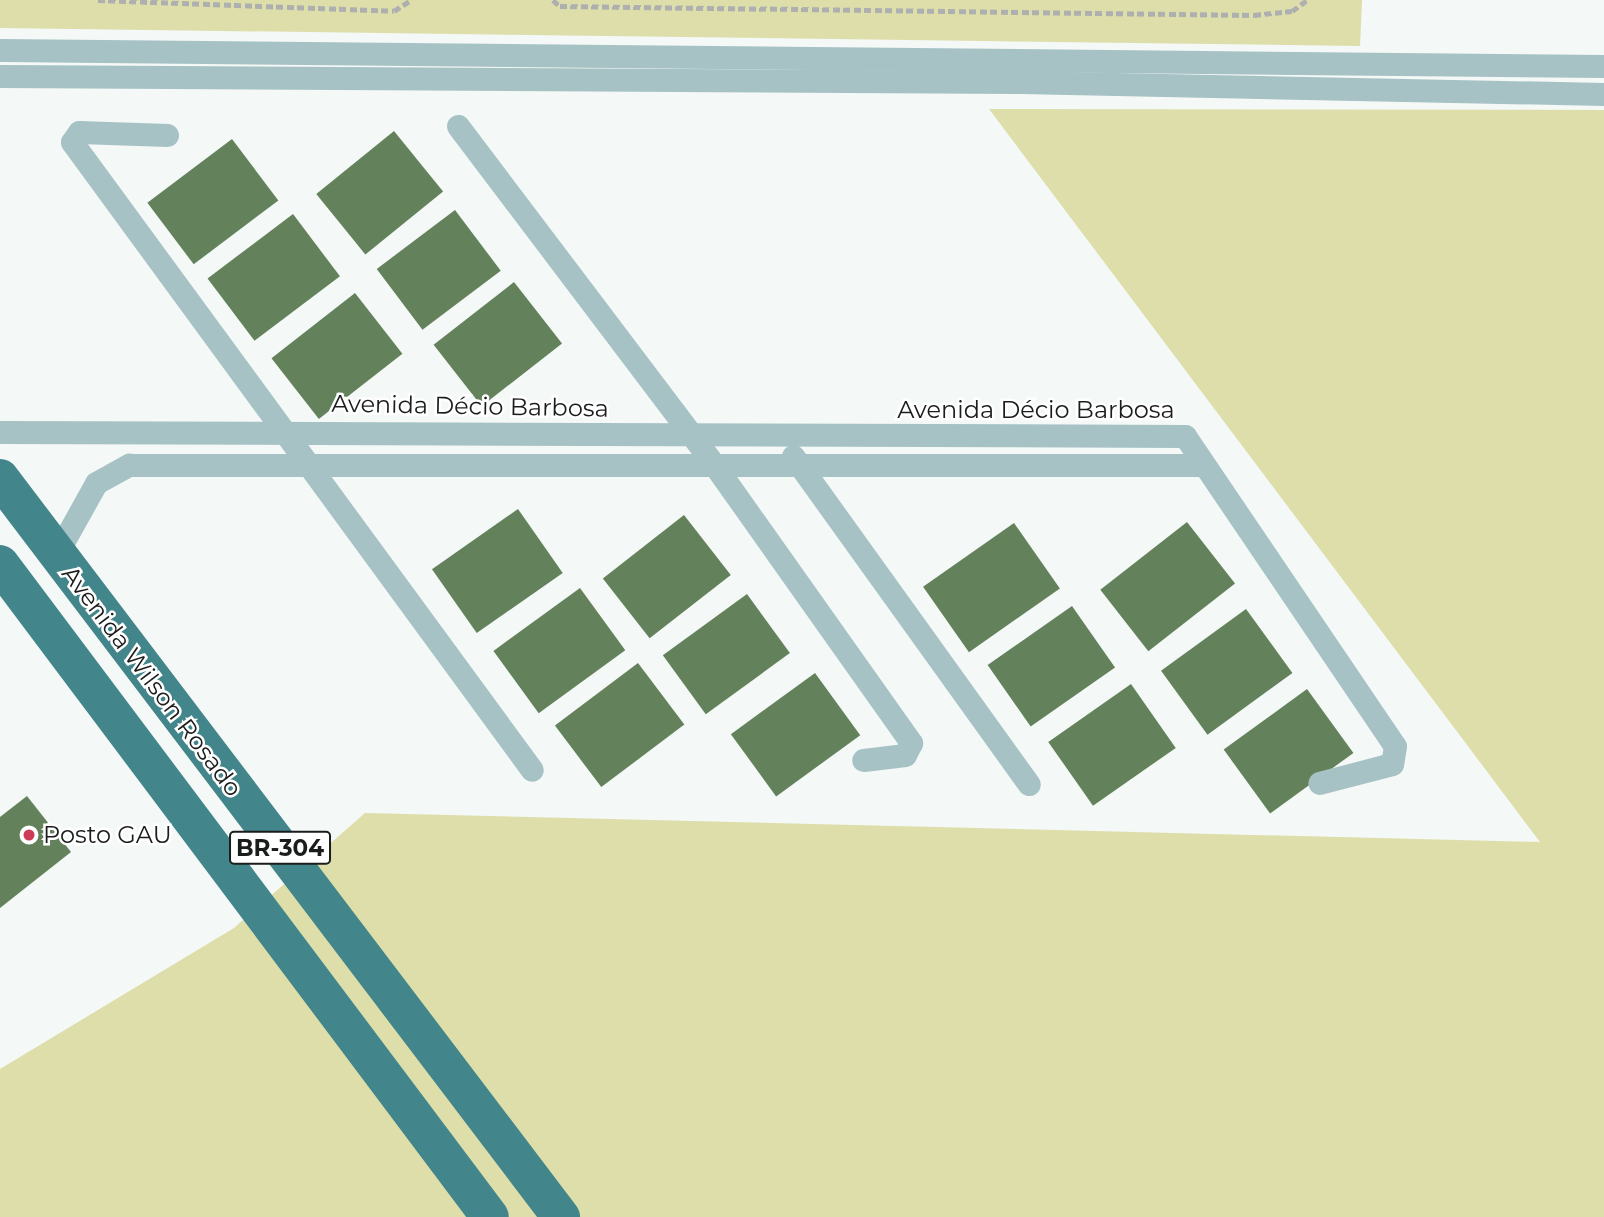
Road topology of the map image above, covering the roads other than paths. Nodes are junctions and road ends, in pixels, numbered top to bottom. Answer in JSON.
{"nodes":[{"id":1,"x":0,"y":50,"type":"edge"},
{"id":2,"x":617,"y":55,"type":"junction"},
{"id":3,"x":1386,"y":64,"type":"junction"},
{"id":4,"x":1543,"y":64,"type":"junction"},
{"id":5,"x":1604,"y":66,"type":"edge"},
{"id":6,"x":0,"y":76,"type":"edge"},
{"id":7,"x":616,"y":79,"type":"junction"},
{"id":8,"x":1382,"y":90,"type":"junction"},
{"id":9,"x":1541,"y":92,"type":"junction"},
{"id":10,"x":1604,"y":94,"type":"edge"},
{"id":11,"x":458,"y":126,"type":"dead end"},
{"id":12,"x":167,"y":135,"type":"dead end"},
{"id":13,"x":281,"y":429,"type":"junction"},
{"id":14,"x":0,"y":432,"type":"edge"},
{"id":15,"x":692,"y":435,"type":"junction"},
{"id":16,"x":779,"y":436,"type":"junction"},
{"id":17,"x":305,"y":463,"type":"junction"},
{"id":18,"x":713,"y":463,"type":"junction"},
{"id":19,"x":799,"y":465,"type":"junction"},
{"id":20,"x":1198,"y":465,"type":"junction"},
{"id":21,"x":0,"y":478,"type":"edge"},
{"id":22,"x":56,"y":555,"type":"junction"},
{"id":23,"x":0,"y":565,"type":"edge"},
{"id":24,"x":863,"y":760,"type":"dead end"},
{"id":25,"x":532,"y":770,"type":"dead end"},
{"id":26,"x":1319,"y":782,"type":"dead end"},
{"id":27,"x":1029,"y":784,"type":"dead end"},
{"id":28,"x":490,"y":1217,"type":"edge"},
{"id":29,"x":561,"y":1217,"type":"edge"}],
"edges":[{"from":1,"to":2,"type":"street"},
{"from":2,"to":3,"type":"street"},
{"from":2,"to":7,"type":"street"},
{"from":3,"to":4,"type":"street"},
{"from":3,"to":8,"type":"street"},
{"from":4,"to":5,"type":"street"},
{"from":4,"to":9,"type":"street"},
{"from":6,"to":7,"type":"street"},
{"from":7,"to":8,"type":"street"},
{"from":8,"to":9,"type":"street"},
{"from":9,"to":10,"type":"street"},
{"from":11,"to":15,"type":"street"},
{"from":12,"to":13,"type":"street"},
{"from":13,"to":14,"type":"street","name":"Avenida Décio Barbosa"},
{"from":13,"to":15,"type":"street","name":"Avenida Décio Barbosa"},
{"from":13,"to":17,"type":"street"},
{"from":15,"to":16,"type":"street","name":"Avenida Décio Barbosa"},
{"from":15,"to":18,"type":"street"},
{"from":16,"to":19,"type":"street"},
{"from":16,"to":20,"type":"street","name":"Avenida Décio Barbosa"},
{"from":17,"to":18,"type":"street"},
{"from":17,"to":22,"type":"street"},
{"from":17,"to":25,"type":"street"},
{"from":18,"to":19,"type":"street"},
{"from":18,"to":24,"type":"street"},
{"from":19,"to":20,"type":"street"},
{"from":19,"to":27,"type":"street"},
{"from":20,"to":26,"type":"street"},
{"from":21,"to":22,"type":"highway","name":"Avenida Wilson Rosado","number":"BR-304"},
{"from":22,"to":29,"type":"highway","name":"Avenida Wilson Rosado","number":"BR-304"},
{"from":23,"to":28,"type":"highway","number":"BR-304"}]}
